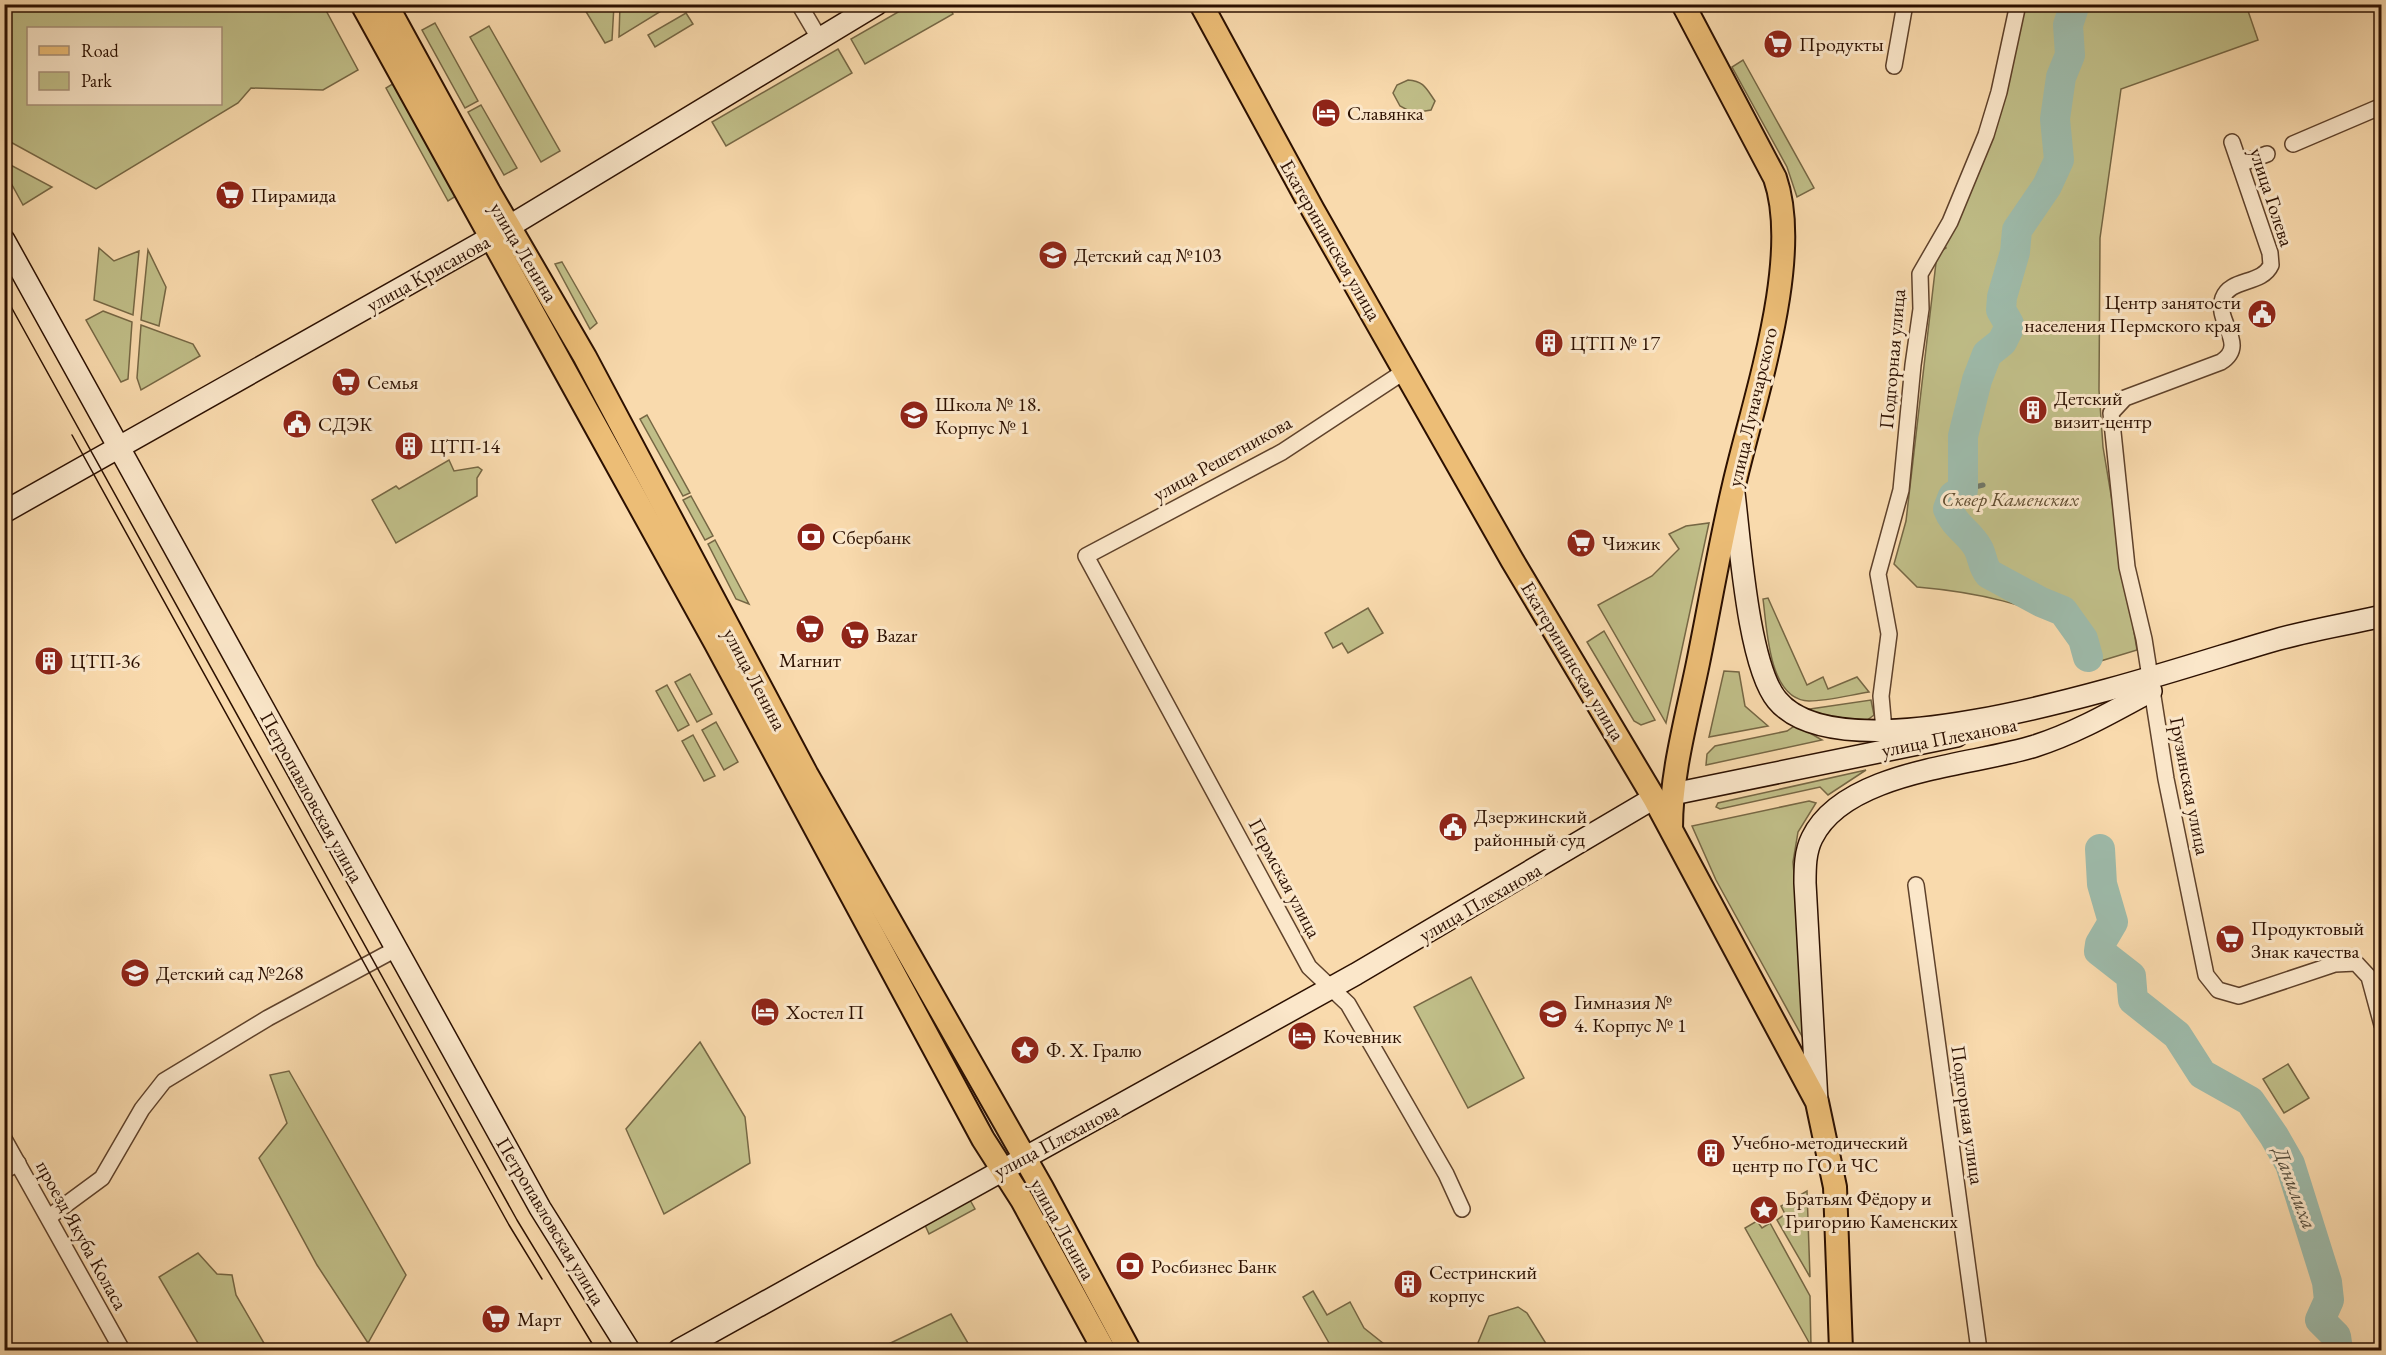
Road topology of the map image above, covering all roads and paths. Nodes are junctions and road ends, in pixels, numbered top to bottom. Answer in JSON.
{"nodes":[{"id":1,"x":362,"y":4,"type":"edge"},
{"id":2,"x":386,"y":4,"type":"edge"},
{"id":3,"x":799,"y":4,"type":"edge"},
{"id":4,"x":877,"y":4,"type":"edge"},
{"id":5,"x":1201,"y":4,"type":"edge"},
{"id":6,"x":1683,"y":4,"type":"edge"},
{"id":7,"x":1905,"y":4,"type":"edge"},
{"id":8,"x":2018,"y":4,"type":"edge"},
{"id":9,"x":819,"y":38,"type":"junction"},
{"id":10,"x":1894,"y":66,"type":"dead end"},
{"id":11,"x":2382,"y":106,"type":"edge"},
{"id":12,"x":2232,"y":142,"type":"dead end"},
{"id":13,"x":2293,"y":144,"type":"dead end"},
{"id":14,"x":2267,"y":154,"type":"dead end"},
{"id":15,"x":2240,"y":164,"type":"junction"},
{"id":16,"x":510,"y":227,"type":"junction"},
{"id":17,"x":490,"y":238,"type":"junction"},
{"id":18,"x":4,"y":240,"type":"edge"},
{"id":19,"x":1405,"y":371,"type":"junction"},
{"id":20,"x":2142,"y":391,"type":"joint"},
{"id":21,"x":119,"y":446,"type":"junction"},
{"id":22,"x":1734,"y":486,"type":"junction"},
{"id":23,"x":4,"y":512,"type":"edge"},
{"id":24,"x":1086,"y":556,"type":"joint"},
{"id":25,"x":2380,"y":617,"type":"edge"},
{"id":26,"x":2150,"y":685,"type":"junction"},
{"id":27,"x":1884,"y":730,"type":"junction"},
{"id":28,"x":1664,"y":796,"type":"junction"},
{"id":29,"x":1916,"y":885,"type":"dead end"},
{"id":30,"x":396,"y":949,"type":"junction"},
{"id":31,"x":1330,"y":987,"type":"junction"},
{"id":32,"x":2382,"y":1024,"type":"edge"},
{"id":33,"x":1817,"y":1102,"type":"junction"},
{"id":34,"x":4,"y":1139,"type":"edge"},
{"id":35,"x":1024,"y":1158,"type":"junction"},
{"id":36,"x":11,"y":1167,"type":"edge"},
{"id":37,"x":1003,"y":1169,"type":"junction"},
{"id":38,"x":1462,"y":1209,"type":"dead end"},
{"id":39,"x":49,"y":1217,"type":"junction"},
{"id":40,"x":122,"y":1350,"type":"edge"},
{"id":41,"x":629,"y":1350,"type":"edge"},
{"id":42,"x":679,"y":1350,"type":"edge"},
{"id":43,"x":1104,"y":1350,"type":"edge"},
{"id":44,"x":1129,"y":1350,"type":"edge"},
{"id":45,"x":1841,"y":1350,"type":"edge"},
{"id":46,"x":1978,"y":1350,"type":"edge"}],
"edges":[{"from":1,"to":17,"type":"main road","name":"улица Ленина"},
{"from":2,"to":16,"type":"main road","name":"улица Ленина"},
{"from":3,"to":9,"type":"street"},
{"from":4,"to":9,"type":"main road","name":"улица Крисанова"},
{"from":5,"to":19,"type":"main road","name":"Екатерининская улица"},
{"from":6,"to":22,"type":"main road","name":"улица Луначарского"},
{"from":7,"to":10,"type":"street"},
{"from":8,"to":27,"type":"street","name":"Подгорная улица"},
{"from":9,"to":16,"type":"main road","name":"улица Крисанова"},
{"from":11,"to":13,"type":"street","name":"улица Голева"},
{"from":12,"to":15,"type":"street","name":"улица Голева"},
{"from":14,"to":15,"type":"street"},
{"from":15,"to":20,"type":"street","name":"улица Голева"},
{"from":16,"to":17,"type":"main road","name":"улица Крисанова"},
{"from":16,"to":35,"type":"main road","name":"улица Ленина"},
{"from":17,"to":21,"type":"main road","name":"улица Крисанова"},
{"from":17,"to":37,"type":"main road","name":"улица Ленина"},
{"from":18,"to":21,"type":"main road","name":"Петропавловская улица"},
{"from":19,"to":24,"type":"street","name":"улица Решетникова"},
{"from":19,"to":28,"type":"main road","name":"Екатерининская улица"},
{"from":20,"to":26,"type":"street","name":"Грузинская улица"},
{"from":21,"to":23,"type":"main road","name":"улица Крисанова"},
{"from":21,"to":30,"type":"main road","name":"Петропавловская улица"},
{"from":22,"to":27,"type":"main road"},
{"from":22,"to":28,"type":"main road","name":"улица Луначарского"},
{"from":24,"to":31,"type":"street","name":"Пермская улица"},
{"from":25,"to":26,"type":"main road"},
{"from":26,"to":27,"type":"main road"},
{"from":26,"to":28,"type":"main road","name":"улица Плеханова"},
{"from":26,"to":32,"type":"street","name":"Грузинская улица"},
{"from":26,"to":33,"type":"main road"},
{"from":28,"to":31,"type":"main road","name":"улица Плеханова"},
{"from":28,"to":33,"type":"main road","name":"Екатерининская улица"},
{"from":29,"to":46,"type":"street","name":"Подгорная улица"},
{"from":30,"to":39,"type":"street"},
{"from":30,"to":41,"type":"main road","name":"Петропавловская улица"},
{"from":31,"to":35,"type":"main road","name":"улица Плеханова"},
{"from":31,"to":38,"type":"street","name":"Пермская улица"},
{"from":33,"to":45,"type":"main road","name":"Екатерининская улица"},
{"from":34,"to":36,"type":"street","name":"проезд Якуба Коласа"},
{"from":35,"to":37,"type":"main road","name":"улица Плеханова"},
{"from":35,"to":44,"type":"main road","name":"улица Ленина"},
{"from":36,"to":39,"type":"street","name":"проезд Якуба Коласа"},
{"from":37,"to":42,"type":"main road","name":"улица Плеханова"},
{"from":37,"to":43,"type":"main road","name":"улица Ленина"},
{"from":39,"to":40,"type":"street","name":"проезд Якуба Коласа"}]}
